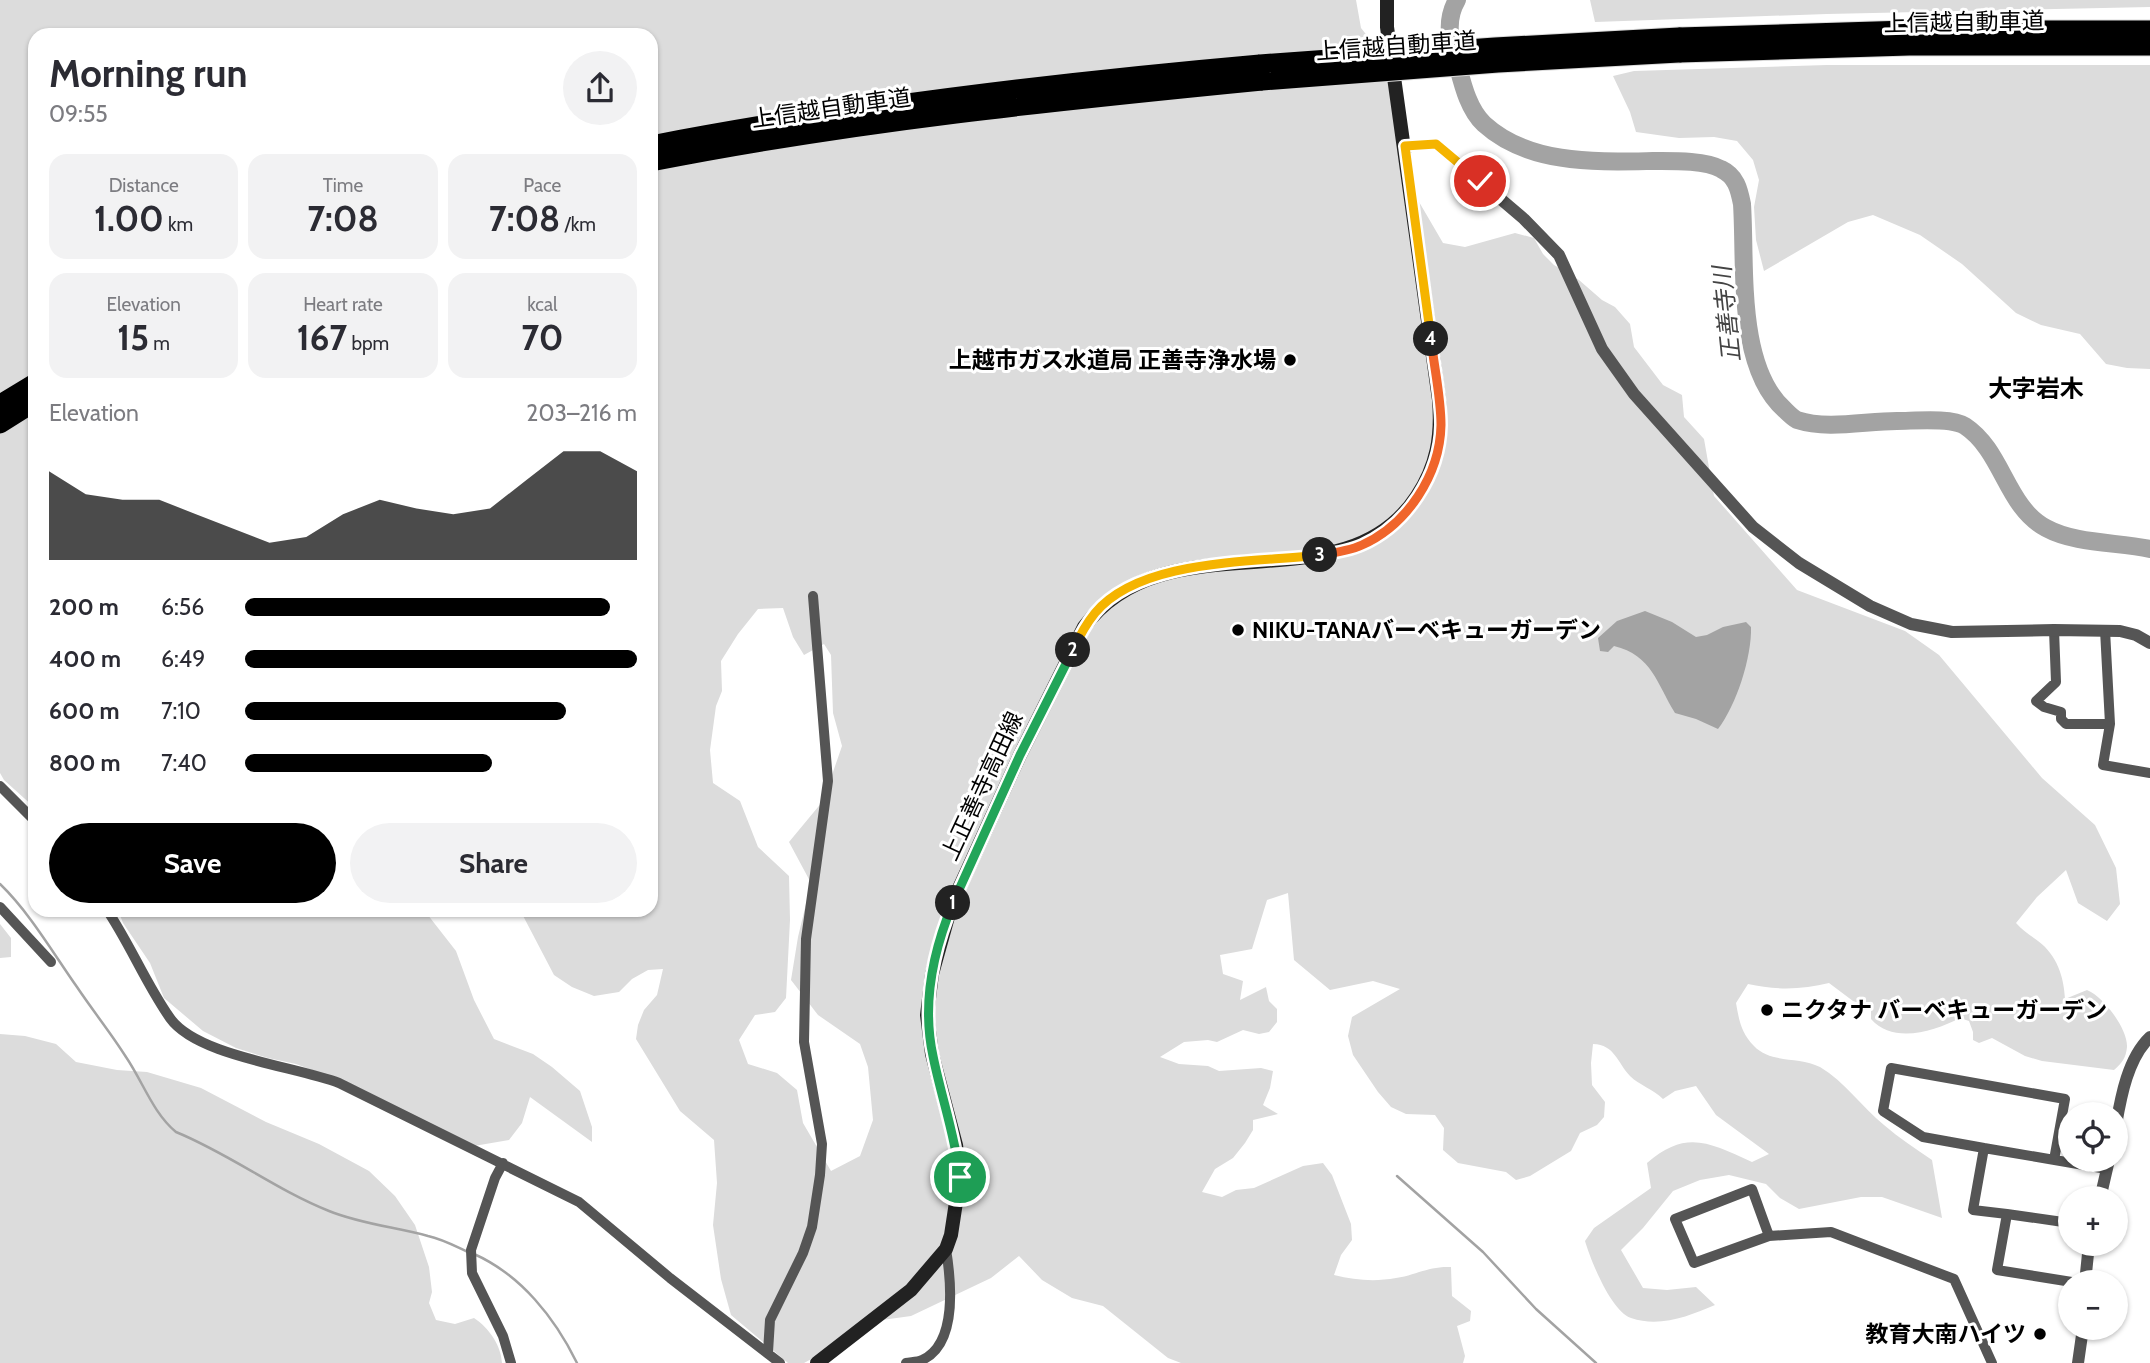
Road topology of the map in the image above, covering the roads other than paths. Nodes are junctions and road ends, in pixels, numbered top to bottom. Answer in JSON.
{"nodes":[{"id":1,"x":1387,"y":0,"type":"edge"},
{"id":2,"x":2150,"y":30,"type":"edge"},
{"id":3,"x":1679,"y":45,"type":"junction"},
{"id":4,"x":2150,"y":47,"type":"edge"},
{"id":5,"x":1261,"y":72,"type":"junction"},
{"id":6,"x":658,"y":144,"type":"edge"},
{"id":7,"x":1405,"y":146,"type":"junction"},
{"id":8,"x":658,"y":161,"type":"edge"},
{"id":9,"x":28,"y":387,"type":"edge"},
{"id":10,"x":0,"y":404,"type":"edge"},
{"id":11,"x":28,"y":406,"type":"edge"},
{"id":12,"x":0,"y":424,"type":"edge"},
{"id":13,"x":813,"y":596,"type":"dead end"},
{"id":14,"x":2054,"y":629,"type":"junction"},
{"id":15,"x":2105,"y":630,"type":"junction"},
{"id":16,"x":2150,"y":643,"type":"edge"},
{"id":17,"x":2110,"y":724,"type":"junction"},
{"id":18,"x":2150,"y":773,"type":"edge"},
{"id":19,"x":0,"y":786,"type":"edge"},
{"id":20,"x":28,"y":814,"type":"edge"},
{"id":21,"x":0,"y":907,"type":"edge"},
{"id":22,"x":111,"y":917,"type":"edge"},
{"id":23,"x":51,"y":962,"type":"dead end"},
{"id":24,"x":2150,"y":1037,"type":"edge"},
{"id":25,"x":2122,"y":1102,"type":"edge"},
{"id":26,"x":1984,"y":1148,"type":"junction"},
{"id":27,"x":2054,"y":1160,"type":"junction"},
{"id":28,"x":2058,"y":1160,"type":"edge"},
{"id":29,"x":503,"y":1163,"type":"junction"},
{"id":30,"x":2007,"y":1214,"type":"junction"},
{"id":31,"x":2058,"y":1221,"type":"edge"},
{"id":32,"x":1769,"y":1236,"type":"junction"},
{"id":33,"x":946,"y":1249,"type":"junction"},
{"id":34,"x":2058,"y":1280,"type":"edge"},
{"id":35,"x":2081,"y":1340,"type":"edge"},
{"id":36,"x":768,"y":1352,"type":"junction"},
{"id":37,"x":511,"y":1363,"type":"edge"},
{"id":38,"x":780,"y":1363,"type":"edge"},
{"id":39,"x":817,"y":1363,"type":"edge"},
{"id":40,"x":906,"y":1363,"type":"edge"},
{"id":41,"x":1992,"y":1363,"type":"edge"},
{"id":42,"x":2078,"y":1363,"type":"edge"}],
"edges":[{"from":1,"to":7,"type":"main road","name":"上正善寺高田線"},
{"from":2,"to":3,"type":"highway","name":"上信越自動車道"},
{"from":3,"to":4,"type":"highway","name":"上信越自動車道"},
{"from":3,"to":5,"type":"highway","name":"上信越自動車道","bridge":true},
{"from":5,"to":6,"type":"highway","name":"上信越自動車道"},
{"from":5,"to":8,"type":"highway","name":"上信越自動車道"},
{"from":7,"to":14,"type":"street"},
{"from":7,"to":33,"type":"main road","name":"上正善寺高田線"},
{"from":9,"to":10,"type":"highway"},
{"from":11,"to":12,"type":"highway"},
{"from":13,"to":36,"type":"street"},
{"from":14,"to":15,"type":"street"},
{"from":14,"to":17,"type":"street"},
{"from":15,"to":16,"type":"street"},
{"from":15,"to":17,"type":"street"},
{"from":17,"to":18,"type":"street"},
{"from":19,"to":20,"type":"street"},
{"from":21,"to":23,"type":"street"},
{"from":22,"to":29,"type":"street"},
{"from":24,"to":25,"type":"street"},
{"from":26,"to":27,"type":"street"},
{"from":26,"to":27,"type":"street"},
{"from":26,"to":30,"type":"street"},
{"from":27,"to":28,"type":"street"},
{"from":29,"to":36,"type":"street"},
{"from":29,"to":37,"type":"street"},
{"from":30,"to":31,"type":"street"},
{"from":30,"to":34,"type":"street"},
{"from":32,"to":32,"type":"street"},
{"from":32,"to":41,"type":"street"},
{"from":33,"to":39,"type":"main road","name":"上正善寺高田線"},
{"from":33,"to":40,"type":"street"},
{"from":35,"to":42,"type":"street"},
{"from":36,"to":38,"type":"street"}]}
